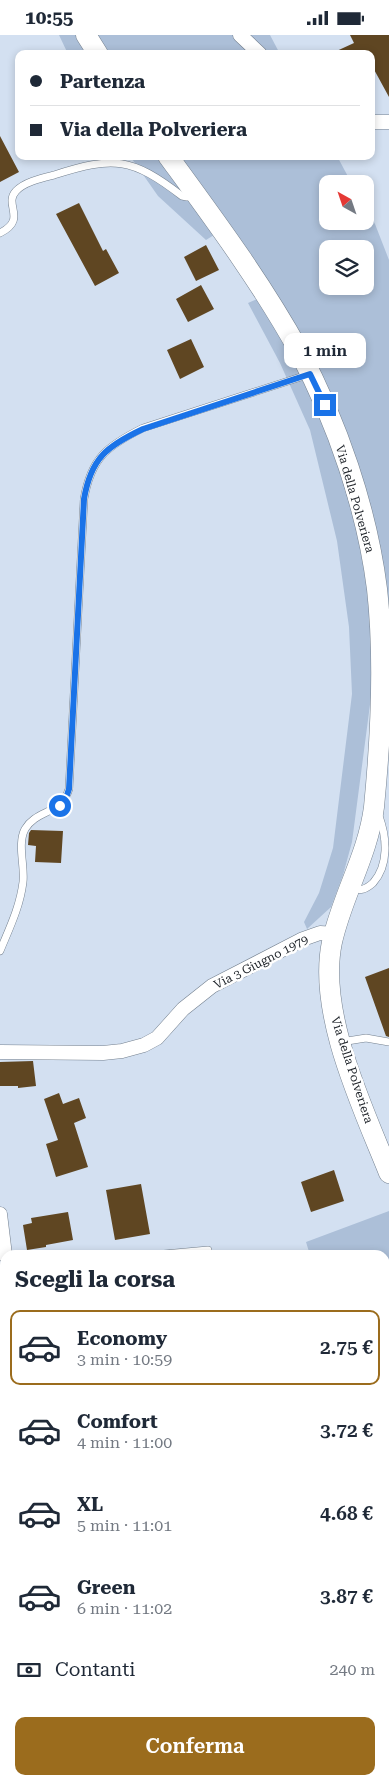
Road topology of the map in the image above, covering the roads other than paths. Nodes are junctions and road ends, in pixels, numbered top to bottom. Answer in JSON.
{"nodes":[{"id":1,"x":86,"y":35,"type":"edge"},
{"id":2,"x":240,"y":35,"type":"edge"},
{"id":3,"x":95,"y":50,"type":"edge"},
{"id":4,"x":256,"y":50,"type":"edge"},
{"id":5,"x":375,"y":122,"type":"edge"},
{"id":6,"x":389,"y":122,"type":"edge"},
{"id":7,"x":171,"y":160,"type":"edge"},
{"id":8,"x":195,"y":193,"type":"junction"},
{"id":9,"x":0,"y":233,"type":"edge"},
{"id":10,"x":310,"y":374,"type":"junction"},
{"id":11,"x":386,"y":721,"type":"edge"},
{"id":12,"x":383,"y":757,"type":"edge"},
{"id":13,"x":335,"y":933,"type":"junction"},
{"id":14,"x":0,"y":951,"type":"edge"},
{"id":15,"x":341,"y":1042,"type":"junction"},
{"id":16,"x":389,"y":1042,"type":"edge"},
{"id":17,"x":0,"y":1052,"type":"edge"},
{"id":18,"x":389,"y":1173,"type":"edge"},
{"id":19,"x":0,"y":1214,"type":"edge"},
{"id":20,"x":4,"y":1250,"type":"edge"}],
"edges":[{"from":1,"to":3,"type":"main road"},
{"from":2,"to":4,"type":"street"},
{"from":5,"to":6,"type":"street"},
{"from":7,"to":8,"type":"main road","name":"Via della Polveriera"},
{"from":8,"to":9,"type":"lane"},
{"from":8,"to":10,"type":"main road","name":"Via della Polveriera"},
{"from":10,"to":11,"type":"main road","name":"Via della Polveriera"},
{"from":10,"to":14,"type":"lane"},
{"from":11,"to":12,"type":"main road","name":"Via della Polveriera"},
{"from":12,"to":13,"type":"main road","name":"Via della Polveriera"},
{"from":13,"to":15,"type":"main road","name":"Via della Polveriera"},
{"from":13,"to":17,"type":"street","name":"Via 3 Giugno 1979"},
{"from":15,"to":16,"type":"lane"},
{"from":15,"to":18,"type":"main road","name":"Via della Polveriera"},
{"from":19,"to":20,"type":"street"}]}
